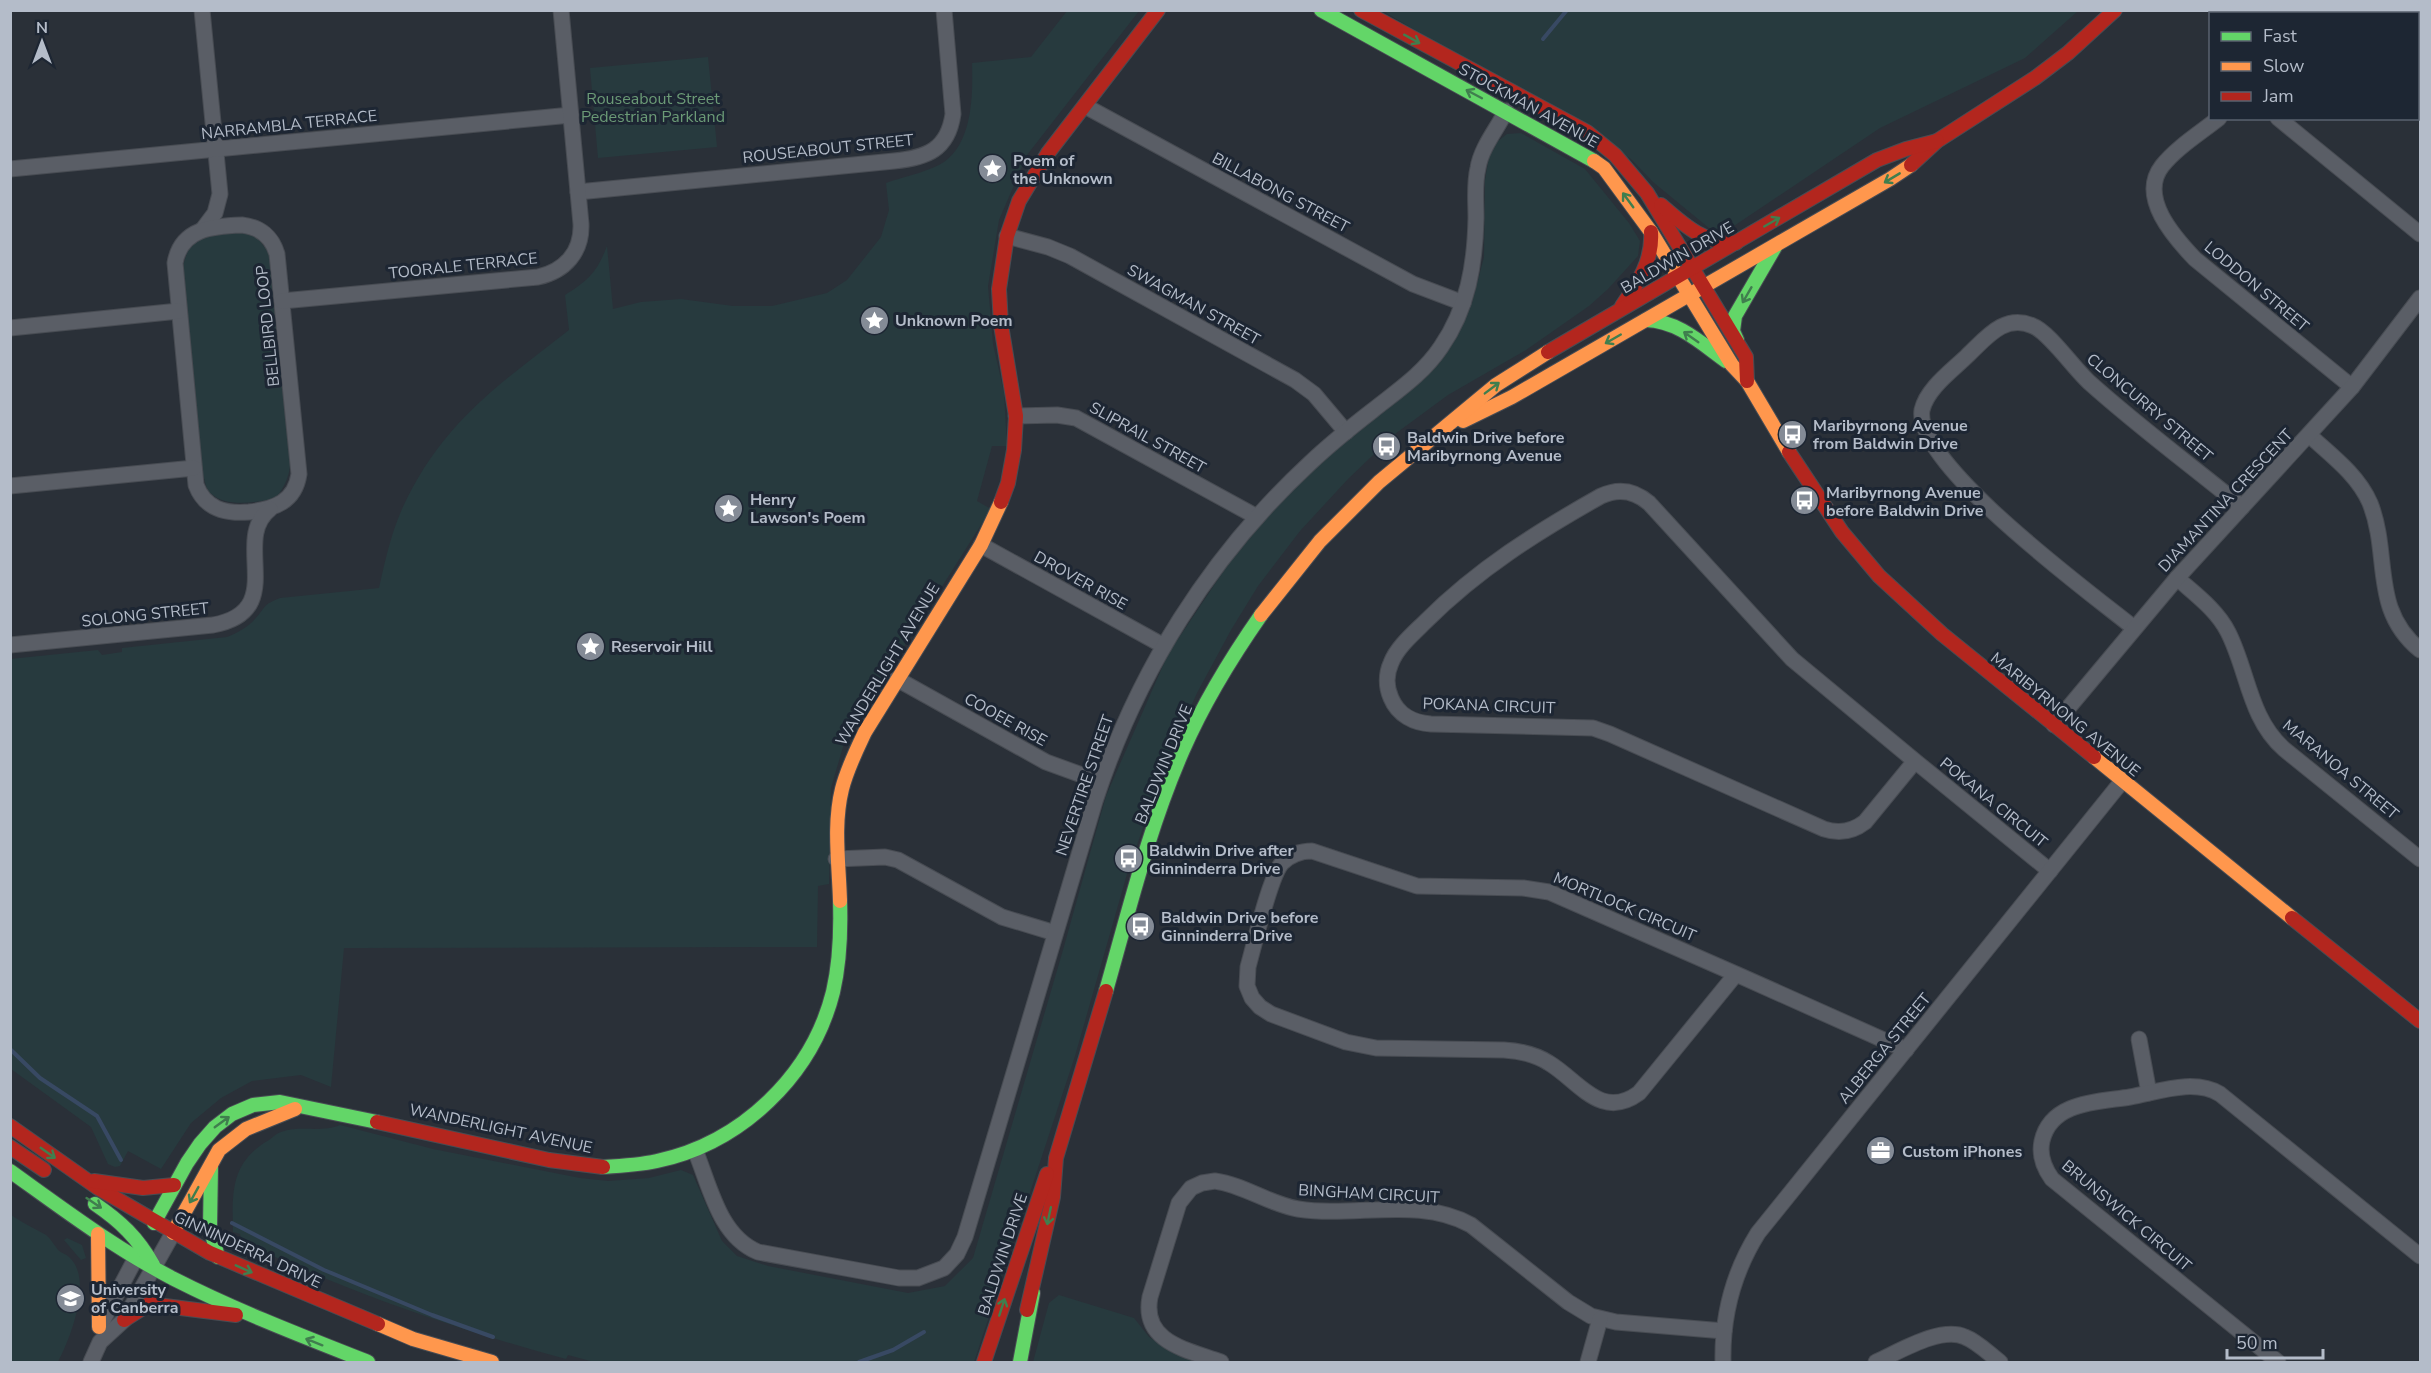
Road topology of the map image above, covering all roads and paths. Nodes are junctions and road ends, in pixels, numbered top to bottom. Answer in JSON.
{"nodes":[{"id":1,"x":202,"y":10,"type":"edge"},
{"id":2,"x":561,"y":10,"type":"edge"},
{"id":3,"x":944,"y":10,"type":"edge"},
{"id":4,"x":1158,"y":10,"type":"edge"},
{"id":5,"x":1321,"y":10,"type":"edge"},
{"id":6,"x":1361,"y":10,"type":"edge"},
{"id":7,"x":2115,"y":10,"type":"edge"},
{"id":8,"x":1085,"y":106,"type":"junction"},
{"id":9,"x":1506,"y":111,"type":"junction"},
{"id":10,"x":571,"y":115,"type":"junction"},
{"id":11,"x":2216,"y":120,"type":"edge"},
{"id":12,"x":2280,"y":120,"type":"edge"},
{"id":13,"x":1937,"y":141,"type":"junction"},
{"id":14,"x":215,"y":149,"type":"junction"},
{"id":15,"x":10,"y":169,"type":"edge"},
{"id":16,"x":578,"y":192,"type":"junction"},
{"id":17,"x":1647,"y":193,"type":"junction"},
{"id":18,"x":220,"y":194,"type":"junction"},
{"id":19,"x":242,"y":225,"type":"junction"},
{"id":20,"x":203,"y":229,"type":"junction"},
{"id":21,"x":1651,"y":232,"type":"junction"},
{"id":22,"x":2421,"y":234,"type":"edge"},
{"id":23,"x":1007,"y":236,"type":"junction"},
{"id":24,"x":1736,"y":243,"type":"junction"},
{"id":25,"x":1775,"y":246,"type":"junction"},
{"id":26,"x":1692,"y":268,"type":"junction"},
{"id":27,"x":1679,"y":276,"type":"junction"},
{"id":28,"x":1703,"y":287,"type":"junction"},
{"id":29,"x":1690,"y":294,"type":"junction"},
{"id":30,"x":2421,"y":298,"type":"edge"},
{"id":31,"x":282,"y":301,"type":"junction"},
{"id":32,"x":1463,"y":303,"type":"junction"},
{"id":33,"x":1620,"y":310,"type":"junction"},
{"id":34,"x":179,"y":311,"type":"junction"},
{"id":35,"x":2415,"y":318,"type":"edge"},
{"id":36,"x":1646,"y":320,"type":"junction"},
{"id":37,"x":10,"y":328,"type":"edge"},
{"id":38,"x":1740,"y":347,"type":"junction"},
{"id":39,"x":1732,"y":365,"type":"junction"},
{"id":40,"x":1747,"y":381,"type":"junction"},
{"id":41,"x":2352,"y":387,"type":"junction"},
{"id":42,"x":1016,"y":416,"type":"junction"},
{"id":43,"x":1448,"y":427,"type":"junction"},
{"id":44,"x":1346,"y":432,"type":"junction"},
{"id":45,"x":2309,"y":435,"type":"junction"},
{"id":46,"x":194,"y":468,"type":"junction"},
{"id":47,"x":10,"y":486,"type":"edge"},
{"id":48,"x":2242,"y":507,"type":"junction"},
{"id":49,"x":270,"y":509,"type":"junction"},
{"id":50,"x":230,"y":513,"type":"junction"},
{"id":51,"x":1257,"y":517,"type":"junction"},
{"id":52,"x":254,"y":541,"type":"junction"},
{"id":53,"x":981,"y":545,"type":"junction"},
{"id":54,"x":2177,"y":578,"type":"junction"},
{"id":55,"x":2133,"y":627,"type":"junction"},
{"id":56,"x":10,"y":645,"type":"edge"},
{"id":57,"x":1164,"y":646,"type":"junction"},
{"id":58,"x":2421,"y":650,"type":"edge"},
{"id":59,"x":897,"y":679,"type":"junction"},
{"id":60,"x":2054,"y":724,"type":"junction"},
{"id":61,"x":1915,"y":761,"type":"junction"},
{"id":62,"x":2123,"y":780,"type":"junction"},
{"id":63,"x":1101,"y":782,"type":"junction"},
{"id":64,"x":836,"y":859,"type":"junction"},
{"id":65,"x":2421,"y":859,"type":"edge"},
{"id":66,"x":2050,"y":871,"type":"junction"},
{"id":67,"x":1055,"y":933,"type":"junction"},
{"id":68,"x":1736,"y":974,"type":"junction"},
{"id":69,"x":2421,"y":1021,"type":"edge"},
{"id":70,"x":2139,"y":1039,"type":"dead end"},
{"id":71,"x":1905,"y":1050,"type":"junction"},
{"id":72,"x":2149,"y":1093,"type":"junction"},
{"id":73,"x":299,"y":1107,"type":"junction"},
{"id":74,"x":10,"y":1126,"type":"edge"},
{"id":75,"x":10,"y":1147,"type":"edge"},
{"id":76,"x":695,"y":1150,"type":"junction"},
{"id":77,"x":1056,"y":1158,"type":"junction"},
{"id":78,"x":211,"y":1166,"type":"junction"},
{"id":79,"x":10,"y":1171,"type":"edge"},
{"id":80,"x":58,"y":1179,"type":"dead end"},
{"id":81,"x":86,"y":1179,"type":"junction"},
{"id":82,"x":174,"y":1185,"type":"junction"},
{"id":83,"x":86,"y":1198,"type":"dead end"},
{"id":84,"x":154,"y":1223,"type":"junction"},
{"id":85,"x":173,"y":1233,"type":"junction"},
{"id":86,"x":98,"y":1234,"type":"junction"},
{"id":87,"x":139,"y":1251,"type":"junction"},
{"id":88,"x":2421,"y":1256,"type":"edge"},
{"id":89,"x":218,"y":1257,"type":"junction"},
{"id":90,"x":154,"y":1267,"type":"junction"},
{"id":91,"x":1033,"y":1293,"type":"junction"},
{"id":92,"x":250,"y":1316,"type":"junction"},
{"id":93,"x":1600,"y":1319,"type":"junction"},
{"id":94,"x":124,"y":1320,"type":"junction"},
{"id":95,"x":1724,"y":1331,"type":"junction"},
{"id":96,"x":100,"y":1334,"type":"junction"},
{"id":97,"x":91,"y":1362,"type":"edge"},
{"id":98,"x":368,"y":1362,"type":"edge"},
{"id":99,"x":492,"y":1362,"type":"edge"},
{"id":100,"x":984,"y":1362,"type":"edge"},
{"id":101,"x":1011,"y":1362,"type":"edge"},
{"id":102,"x":1020,"y":1362,"type":"edge"},
{"id":103,"x":1221,"y":1362,"type":"edge"},
{"id":104,"x":1588,"y":1362,"type":"edge"},
{"id":105,"x":1723,"y":1362,"type":"edge"},
{"id":106,"x":1876,"y":1362,"type":"edge"},
{"id":107,"x":2000,"y":1362,"type":"edge"},
{"id":108,"x":2278,"y":1362,"type":"edge"}],
"edges":[{"from":1,"to":14,"type":"street"},
{"from":2,"to":10,"type":"street","name":"TOORALE TERRACE"},
{"from":3,"to":16,"type":"street","name":"ROUSEABOUT STREET"},
{"from":4,"to":8,"type":"main road","name":"WANDERLIGHT AVENUE"},
{"from":9,"to":5,"type":"main road","name":"STOCKMAN AVENUE","one_way":true},
{"from":6,"to":17,"type":"main road","name":"STOCKMAN AVENUE","one_way":true},
{"from":7,"to":13,"type":"main road","name":"BALDWIN DRIVE"},
{"from":8,"to":23,"type":"main road","name":"WANDERLIGHT AVENUE"},
{"from":8,"to":32,"type":"street","name":"BILLABONG STREET"},
{"from":21,"to":9,"type":"main road","name":"STOCKMAN AVENUE","one_way":true},
{"from":9,"to":32,"type":"street","name":"NEVERTIRE STREET"},
{"from":10,"to":14,"type":"street","name":"NARRAMBLA TERRACE"},
{"from":10,"to":16,"type":"street","name":"TOORALE TERRACE"},
{"from":11,"to":41,"type":"street","name":"LODDON STREET"},
{"from":12,"to":22,"type":"street"},
{"from":24,"to":13,"type":"main road","name":"BALDWIN DRIVE","one_way":true},
{"from":13,"to":25,"type":"main road","name":"BALDWIN DRIVE","one_way":true},
{"from":14,"to":15,"type":"street","name":"NARRAMBLA TERRACE"},
{"from":14,"to":18,"type":"street"},
{"from":16,"to":31,"type":"street","name":"TOORALE TERRACE"},
{"from":17,"to":24,"type":"main road"},
{"from":17,"to":26,"type":"main road","name":"STOCKMAN AVENUE"},
{"from":18,"to":19,"type":"street"},
{"from":18,"to":20,"type":"street"},
{"from":19,"to":20,"type":"street"},
{"from":19,"to":31,"type":"street","name":"BELLBIRD LOOP"},
{"from":20,"to":34,"type":"street"},
{"from":21,"to":27,"type":"main road","name":"STOCKMAN AVENUE"},
{"from":21,"to":33,"type":"main road"},
{"from":23,"to":42,"type":"main road","name":"WANDERLIGHT AVENUE"},
{"from":23,"to":44,"type":"street","name":"SWAGMAN STREET"},
{"from":24,"to":26,"type":"main road","name":"BALDWIN DRIVE"},
{"from":25,"to":28,"type":"main road","name":"BALDWIN DRIVE"},
{"from":25,"to":38,"type":"main road","one_way":true},
{"from":26,"to":27,"type":"main road","name":"BALDWIN DRIVE"},
{"from":26,"to":28,"type":"main road","name":"STOCKMAN AVENUE"},
{"from":27,"to":29,"type":"main road","name":"STOCKMAN AVENUE"},
{"from":27,"to":33,"type":"main road","name":"BALDWIN DRIVE"},
{"from":28,"to":29,"type":"main road","name":"BALDWIN DRIVE"},
{"from":28,"to":38,"type":"main road","name":"MARIBYRNONG AVENUE"},
{"from":29,"to":36,"type":"main road","name":"BALDWIN DRIVE"},
{"from":29,"to":39,"type":"main road","name":"MARIBYRNONG AVENUE"},
{"from":30,"to":35,"type":"street","name":"DIAMANTINA CRESCENT"},
{"from":31,"to":49,"type":"street","name":"BELLBIRD LOOP"},
{"from":32,"to":44,"type":"street","name":"NEVERTIRE STREET"},
{"from":43,"to":33,"type":"main road","name":"BALDWIN DRIVE","one_way":true},
{"from":34,"to":37,"type":"street"},
{"from":34,"to":46,"type":"street"},
{"from":35,"to":41,"type":"street","name":"DIAMANTINA CRESCENT"},
{"from":39,"to":36,"type":"main road","one_way":true},
{"from":36,"to":43,"type":"main road","name":"BALDWIN DRIVE","one_way":true},
{"from":38,"to":40,"type":"main road","name":"MARIBYRNONG AVENUE"},
{"from":39,"to":40,"type":"main road","name":"MARIBYRNONG AVENUE"},
{"from":40,"to":60,"type":"main road","name":"MARIBYRNONG AVENUE"},
{"from":41,"to":45,"type":"street","name":"DIAMANTINA CRESCENT"},
{"from":42,"to":51,"type":"street","name":"SLIPRAIL STREET"},
{"from":42,"to":53,"type":"main road","name":"WANDERLIGHT AVENUE"},
{"from":43,"to":77,"type":"main road","name":"BALDWIN DRIVE"},
{"from":44,"to":51,"type":"street","name":"NEVERTIRE STREET"},
{"from":45,"to":48,"type":"street","name":"DIAMANTINA CRESCENT"},
{"from":45,"to":58,"type":"street"},
{"from":46,"to":47,"type":"street"},
{"from":46,"to":50,"type":"street"},
{"from":48,"to":54,"type":"street","name":"DIAMANTINA CRESCENT"},
{"from":48,"to":55,"type":"street","name":"CLONCURRY STREET"},
{"from":49,"to":50,"type":"street"},
{"from":49,"to":52,"type":"street","name":"SOLONG STREET"},
{"from":50,"to":52,"type":"street","name":"SOLONG STREET"},
{"from":51,"to":57,"type":"street","name":"NEVERTIRE STREET"},
{"from":52,"to":56,"type":"street","name":"SOLONG STREET"},
{"from":53,"to":57,"type":"street","name":"DROVER RISE"},
{"from":53,"to":59,"type":"main road","name":"WANDERLIGHT AVENUE"},
{"from":54,"to":55,"type":"street","name":"DIAMANTINA CRESCENT"},
{"from":54,"to":65,"type":"street","name":"MARANOA STREET"},
{"from":55,"to":60,"type":"street","name":"DIAMANTINA CRESCENT"},
{"from":57,"to":63,"type":"street","name":"NEVERTIRE STREET"},
{"from":59,"to":63,"type":"street","name":"COOEE RISE"},
{"from":59,"to":64,"type":"main road","name":"WANDERLIGHT AVENUE"},
{"from":60,"to":62,"type":"main road","name":"MARIBYRNONG AVENUE"},
{"from":61,"to":61,"type":"street","name":"POKANA CIRCUIT"},
{"from":61,"to":66,"type":"street","name":"POKANA CIRCUIT"},
{"from":62,"to":66,"type":"street","name":"ALBERGA STREET"},
{"from":62,"to":69,"type":"main road","name":"MARIBYRNONG AVENUE"},
{"from":63,"to":67,"type":"street","name":"NEVERTIRE STREET"},
{"from":64,"to":67,"type":"street"},
{"from":64,"to":76,"type":"main road","name":"WANDERLIGHT AVENUE"},
{"from":66,"to":71,"type":"street","name":"ALBERGA STREET"},
{"from":67,"to":76,"type":"street","name":"NEVERTIRE STREET"},
{"from":68,"to":68,"type":"street","name":"MORTLOCK CIRCUIT"},
{"from":68,"to":71,"type":"street","name":"MORTLOCK CIRCUIT"},
{"from":70,"to":72,"type":"street"},
{"from":71,"to":95,"type":"street","name":"ALBERGA STREET"},
{"from":72,"to":88,"type":"street","name":"BRUNSWICK CIRCUIT"},
{"from":72,"to":108,"type":"street","name":"BRUNSWICK CIRCUIT"},
{"from":73,"to":76,"type":"main road","name":"WANDERLIGHT AVENUE"},
{"from":73,"to":78,"type":"main road","name":"WANDERLIGHT AVENUE"},
{"from":82,"to":73,"type":"main road","name":"WANDERLIGHT AVENUE","one_way":true},
{"from":74,"to":81,"type":"main road","name":"GINNINDERRA DRIVE","one_way":true},
{"from":75,"to":80,"type":"main road"},
{"from":77,"to":91,"type":"main road","name":"BALDWIN DRIVE","one_way":true},
{"from":100,"to":77,"type":"main road","name":"BALDWIN DRIVE","one_way":true},
{"from":78,"to":85,"type":"main road","name":"WANDERLIGHT AVENUE","one_way":true},
{"from":78,"to":89,"type":"main road"},
{"from":79,"to":86,"type":"main road"},
{"from":81,"to":82,"type":"main road"},
{"from":81,"to":84,"type":"main road","name":"GINNINDERRA DRIVE"},
{"from":82,"to":84,"type":"main road","name":"WANDERLIGHT AVENUE"},
{"from":83,"to":87,"type":"main road","one_way":true},
{"from":84,"to":85,"type":"main road","name":"GINNINDERRA DRIVE"},
{"from":84,"to":87,"type":"street","name":"WANDERLIGHT AVENUE"},
{"from":85,"to":89,"type":"main road","name":"GINNINDERRA DRIVE"},
{"from":85,"to":90,"type":"street"},
{"from":86,"to":87,"type":"main road"},
{"from":86,"to":96,"type":"main road"},
{"from":87,"to":90,"type":"main road"},
{"from":87,"to":96,"type":"street","name":"WANDERLIGHT AVENUE"},
{"from":89,"to":99,"type":"main road","name":"GINNINDERRA DRIVE","one_way":true},
{"from":90,"to":92,"type":"main road"},
{"from":90,"to":94,"type":"street"},
{"from":91,"to":101,"type":"main road","name":"BALDWIN DRIVE"},
{"from":91,"to":102,"type":"main road"},
{"from":92,"to":94,"type":"main road"},
{"from":98,"to":92,"type":"main road","one_way":true},
{"from":93,"to":95,"type":"street","name":"BINGHAM CIRCUIT"},
{"from":93,"to":103,"type":"street","name":"BINGHAM CIRCUIT"},
{"from":93,"to":104,"type":"street"},
{"from":94,"to":96,"type":"street"},
{"from":95,"to":105,"type":"street","name":"ALBERGA STREET"},
{"from":96,"to":97,"type":"street","name":"WANDERLIGHT AVENUE"},
{"from":106,"to":107,"type":"street"}]}
